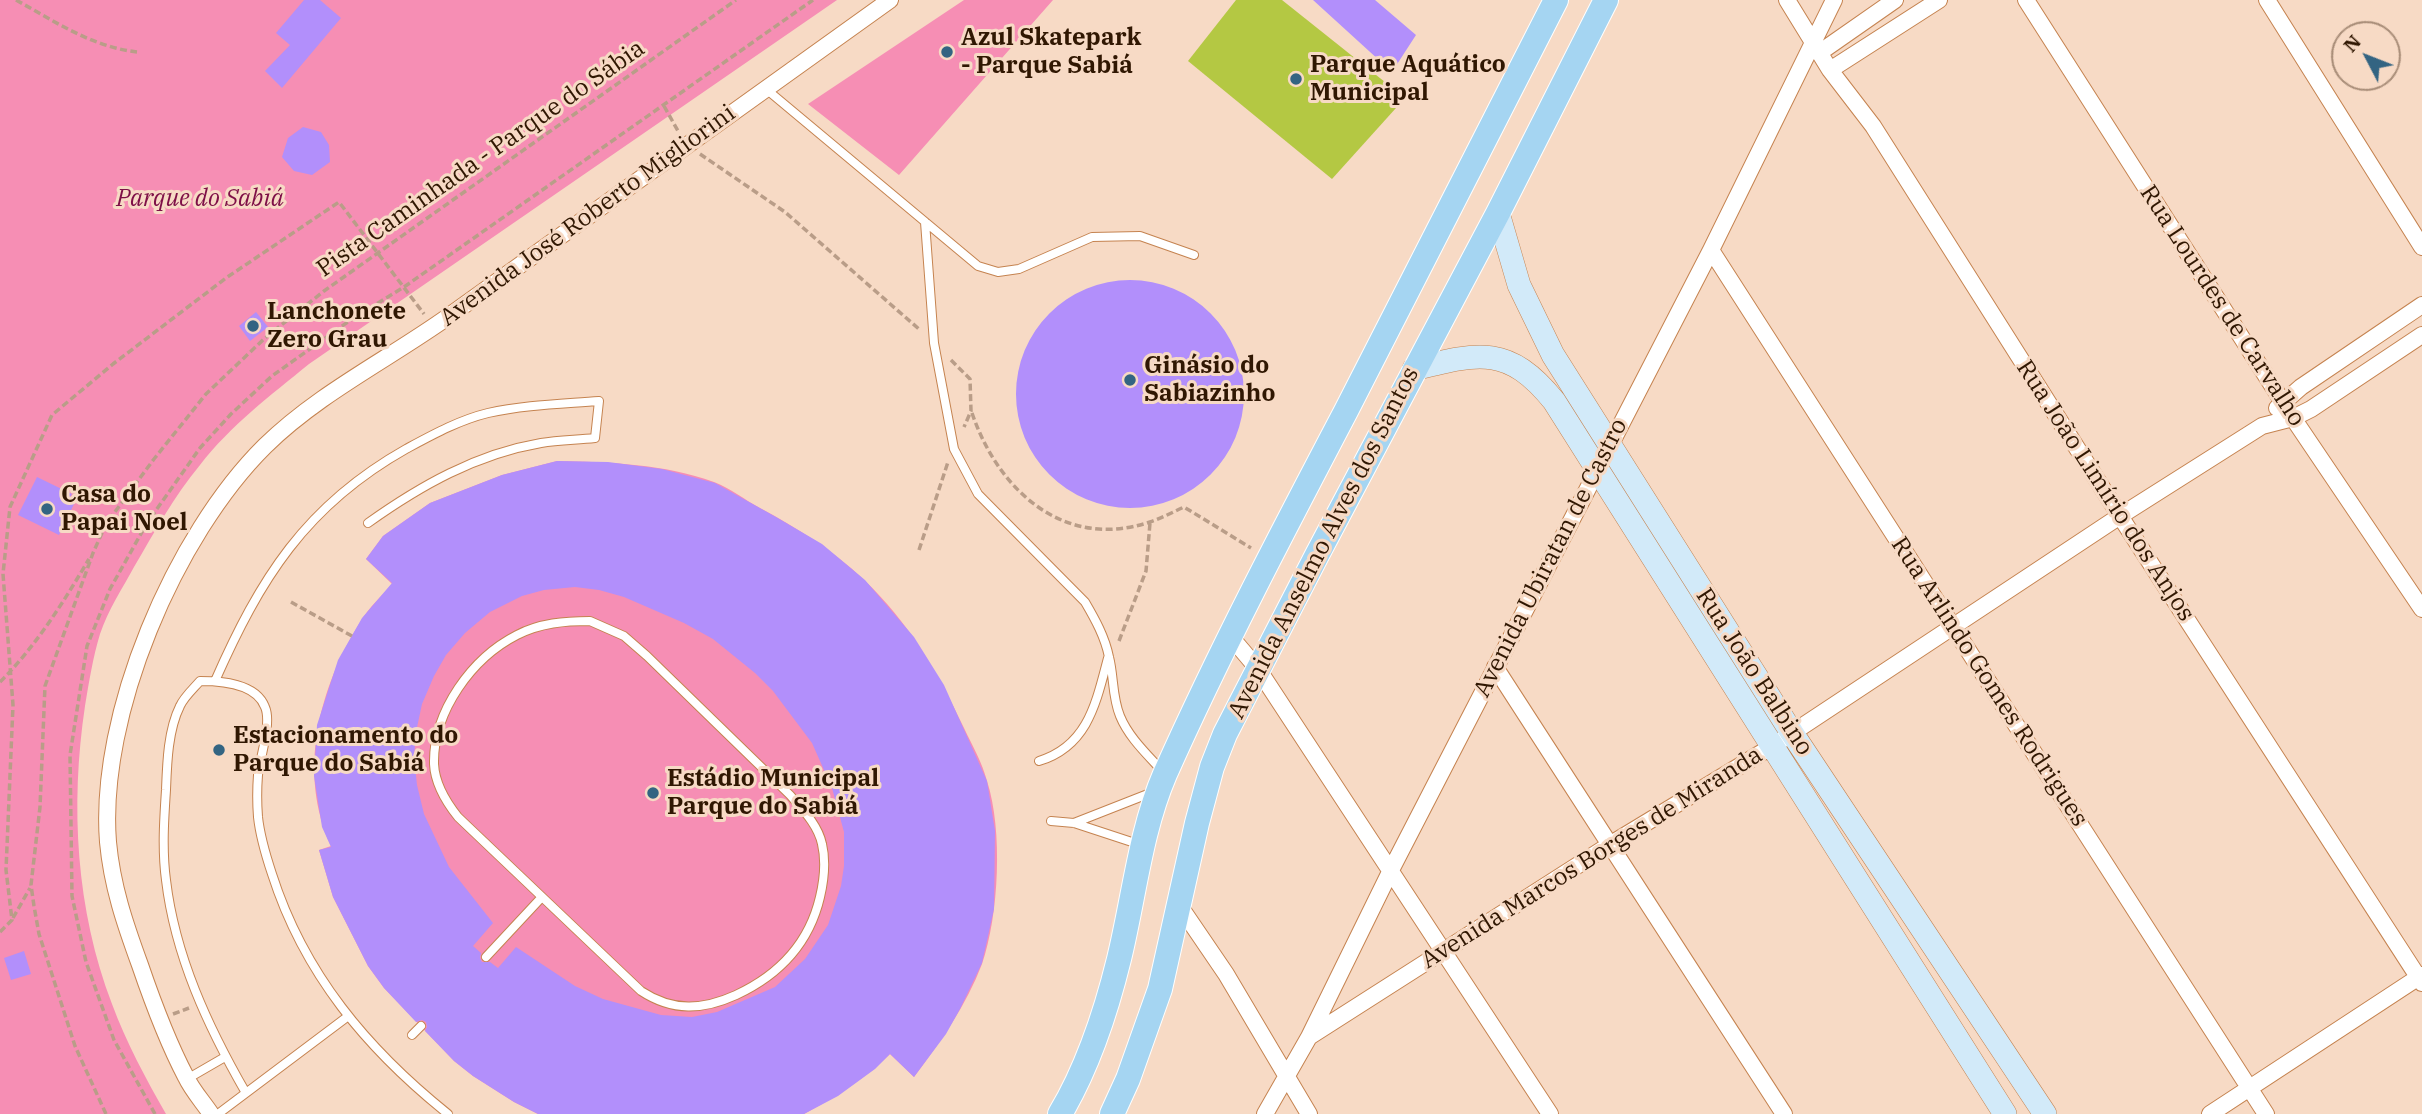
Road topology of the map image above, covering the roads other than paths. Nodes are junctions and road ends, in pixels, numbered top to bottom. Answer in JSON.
{"nodes":[{"id":1,"x":890,"y":0,"type":"edge"},
{"id":2,"x":1556,"y":0,"type":"edge"},
{"id":3,"x":1606,"y":0,"type":"edge"},
{"id":4,"x":1787,"y":0,"type":"edge"},
{"id":5,"x":1834,"y":0,"type":"edge"},
{"id":6,"x":1895,"y":0,"type":"edge"},
{"id":7,"x":1939,"y":0,"type":"edge"},
{"id":8,"x":2026,"y":0,"type":"edge"},
{"id":9,"x":2267,"y":0,"type":"edge"},
{"id":10,"x":1816,"y":47,"type":"junction"},
{"id":11,"x":1830,"y":71,"type":"junction"},
{"id":12,"x":765,"y":89,"type":"junction"},
{"id":13,"x":1498,"y":213,"type":"junction"},
{"id":14,"x":926,"y":222,"type":"junction"},
{"id":15,"x":2422,"y":247,"type":"edge"},
{"id":16,"x":1710,"y":250,"type":"junction"},
{"id":17,"x":1194,"y":255,"type":"dead end"},
{"id":18,"x":2422,"y":305,"type":"edge"},
{"id":19,"x":2422,"y":335,"type":"edge"},
{"id":20,"x":1414,"y":369,"type":"junction"},
{"id":21,"x":2283,"y":401,"type":"junction"},
{"id":22,"x":2293,"y":418,"type":"junction"},
{"id":23,"x":2262,"y":426,"type":"junction"},
{"id":24,"x":1609,"y":443,"type":"junction"},
{"id":25,"x":1596,"y":469,"type":"junction"},
{"id":26,"x":2120,"y":516,"type":"junction"},
{"id":27,"x":368,"y":523,"type":"dead end"},
{"id":28,"x":2422,"y":609,"type":"edge"},
{"id":29,"x":1953,"y":626,"type":"junction"},
{"id":30,"x":1230,"y":636,"type":"junction"},
{"id":31,"x":1109,"y":655,"type":"junction"},
{"id":32,"x":1495,"y":667,"type":"junction"},
{"id":33,"x":1258,"y":669,"type":"junction"},
{"id":34,"x":215,"y":681,"type":"junction"},
{"id":35,"x":1792,"y":733,"type":"junction"},
{"id":36,"x":1771,"y":747,"type":"junction"},
{"id":37,"x":1039,"y":761,"type":"dead end"},
{"id":38,"x":1162,"y":782,"type":"junction"},
{"id":39,"x":1051,"y":821,"type":"dead end"},
{"id":40,"x":1074,"y":823,"type":"junction"},
{"id":41,"x":1611,"y":844,"type":"junction"},
{"id":42,"x":1144,"y":846,"type":"junction"},
{"id":43,"x":1391,"y":870,"type":"junction"},
{"id":44,"x":541,"y":898,"type":"junction"},
{"id":45,"x":1179,"y":905,"type":"junction"},
{"id":46,"x":1443,"y":950,"type":"junction"},
{"id":47,"x":486,"y":957,"type":"dead end"},
{"id":48,"x":2421,"y":978,"type":"edge"},
{"id":49,"x":347,"y":1017,"type":"junction"},
{"id":50,"x":421,"y":1026,"type":"dead end"},
{"id":51,"x":412,"y":1035,"type":"dead end"},
{"id":52,"x":1309,"y":1037,"type":"junction"},
{"id":53,"x":225,"y":1057,"type":"junction"},
{"id":54,"x":1285,"y":1076,"type":"junction"},
{"id":55,"x":187,"y":1079,"type":"junction"},
{"id":56,"x":2250,"y":1089,"type":"junction"},
{"id":57,"x":246,"y":1093,"type":"junction"},
{"id":58,"x":211,"y":1114,"type":"edge"},
{"id":59,"x":218,"y":1114,"type":"edge"},
{"id":60,"x":448,"y":1114,"type":"edge"},
{"id":61,"x":1060,"y":1114,"type":"edge"},
{"id":62,"x":1112,"y":1114,"type":"edge"},
{"id":63,"x":1265,"y":1114,"type":"edge"},
{"id":64,"x":1309,"y":1114,"type":"edge"},
{"id":65,"x":1550,"y":1114,"type":"edge"},
{"id":66,"x":1784,"y":1114,"type":"edge"},
{"id":67,"x":2005,"y":1114,"type":"edge"},
{"id":68,"x":2045,"y":1114,"type":"edge"},
{"id":69,"x":2210,"y":1114,"type":"edge"},
{"id":70,"x":2266,"y":1114,"type":"edge"}],
"edges":[{"from":1,"to":12,"type":"street","name":"Avenida José Roberto Migliorini"},
{"from":2,"to":30,"type":"main road","name":"Avenida Anselmo Alves dos Santos"},
{"from":3,"to":13,"type":"main road","name":"Avenida Anselmo Alves dos Santos"},
{"from":4,"to":10,"type":"street","name":"Rua João Limírio dos Anjos"},
{"from":5,"to":10,"type":"street","name":"Avenida Ubiratan de Castro"},
{"from":6,"to":10,"type":"street"},
{"from":7,"to":11,"type":"street"},
{"from":8,"to":21,"type":"street","name":"Rua Lourdes de Carvalho"},
{"from":9,"to":15,"type":"street"},
{"from":10,"to":11,"type":"street","name":"Rua João Limírio dos Anjos"},
{"from":10,"to":16,"type":"street","name":"Avenida Ubiratan de Castro"},
{"from":11,"to":26,"type":"street","name":"Rua João Limírio dos Anjos"},
{"from":12,"to":14,"type":"lane"},
{"from":12,"to":55,"type":"street","name":"Avenida José Roberto Migliorini"},
{"from":13,"to":20,"type":"main road","name":"Avenida Anselmo Alves dos Santos"},
{"from":13,"to":24,"type":"main road","name":"Rua João Balbino"},
{"from":14,"to":17,"type":"lane"},
{"from":14,"to":31,"type":"lane"},
{"from":16,"to":24,"type":"street","name":"Avenida Ubiratan de Castro"},
{"from":16,"to":29,"type":"street","name":"Rua Arlindo Gomes Rodrigues"},
{"from":18,"to":21,"type":"street","name":"Avenida Marcos Borges de Miranda"},
{"from":19,"to":22,"type":"street","name":"Avenida Marcos Borges de Miranda"},
{"from":20,"to":25,"type":"main road","name":"Rua João Balbino"},
{"from":20,"to":33,"type":"main road","name":"Avenida Anselmo Alves dos Santos"},
{"from":21,"to":22,"type":"street","name":"Rua Lourdes de Carvalho"},
{"from":21,"to":23,"type":"street","name":"Avenida Marcos Borges de Miranda"},
{"from":22,"to":23,"type":"street","name":"Avenida Marcos Borges de Miranda"},
{"from":22,"to":28,"type":"street","name":"Rua Lourdes de Carvalho"},
{"from":23,"to":26,"type":"street","name":"Avenida Marcos Borges de Miranda"},
{"from":24,"to":25,"type":"street","name":"Avenida Ubiratan de Castro"},
{"from":24,"to":35,"type":"main road","name":"Rua João Balbino"},
{"from":25,"to":32,"type":"street","name":"Avenida Ubiratan de Castro"},
{"from":25,"to":36,"type":"main road","name":"Rua João Balbino"},
{"from":26,"to":29,"type":"street","name":"Avenida Marcos Borges de Miranda"},
{"from":26,"to":48,"type":"street","name":"Rua João Limírio dos Anjos"},
{"from":27,"to":34,"type":"lane"},
{"from":29,"to":35,"type":"street","name":"Avenida Marcos Borges de Miranda"},
{"from":29,"to":56,"type":"street","name":"Rua Arlindo Gomes Rodrigues"},
{"from":30,"to":33,"type":"street"},
{"from":30,"to":38,"type":"main road","name":"Avenida Anselmo Alves dos Santos"},
{"from":31,"to":37,"type":"lane"},
{"from":31,"to":38,"type":"lane"},
{"from":32,"to":41,"type":"street"},
{"from":32,"to":43,"type":"street","name":"Avenida Ubiratan de Castro"},
{"from":33,"to":43,"type":"street"},
{"from":33,"to":45,"type":"main road","name":"Avenida Anselmo Alves dos Santos"},
{"from":34,"to":49,"type":"lane"},
{"from":34,"to":53,"type":"lane"},
{"from":35,"to":36,"type":"street","name":"Avenida Marcos Borges de Miranda"},
{"from":35,"to":68,"type":"main road","name":"Rua João Balbino"},
{"from":36,"to":41,"type":"street","name":"Avenida Marcos Borges de Miranda"},
{"from":36,"to":67,"type":"main road","name":"Rua João Balbino"},
{"from":38,"to":40,"type":"lane"},
{"from":38,"to":42,"type":"main road","name":"Avenida Anselmo Alves dos Santos"},
{"from":39,"to":40,"type":"lane"},
{"from":40,"to":42,"type":"lane"},
{"from":41,"to":46,"type":"street","name":"Avenida Marcos Borges de Miranda"},
{"from":41,"to":66,"type":"street"},
{"from":42,"to":61,"type":"main road","name":"Avenida Anselmo Alves dos Santos"},
{"from":43,"to":46,"type":"street"},
{"from":43,"to":52,"type":"street","name":"Avenida Ubiratan de Castro"},
{"from":44,"to":44,"type":"lane"},
{"from":44,"to":47,"type":"lane"},
{"from":45,"to":54,"type":"street"},
{"from":45,"to":62,"type":"main road","name":"Avenida Anselmo Alves dos Santos"},
{"from":46,"to":52,"type":"street","name":"Avenida Marcos Borges de Miranda"},
{"from":46,"to":65,"type":"street"},
{"from":48,"to":56,"type":"street"},
{"from":49,"to":57,"type":"lane"},
{"from":49,"to":60,"type":"lane"},
{"from":50,"to":51,"type":"lane"},
{"from":52,"to":54,"type":"street","name":"Avenida Ubiratan de Castro"},
{"from":53,"to":55,"type":"lane"},
{"from":53,"to":57,"type":"lane"},
{"from":54,"to":63,"type":"street","name":"Avenida Ubiratan de Castro"},
{"from":54,"to":64,"type":"street"},
{"from":55,"to":58,"type":"street","name":"Avenida José Roberto Migliorini"},
{"from":56,"to":69,"type":"street"},
{"from":56,"to":70,"type":"street","name":"Rua Arlindo Gomes Rodrigues"},
{"from":57,"to":59,"type":"lane"}]}
